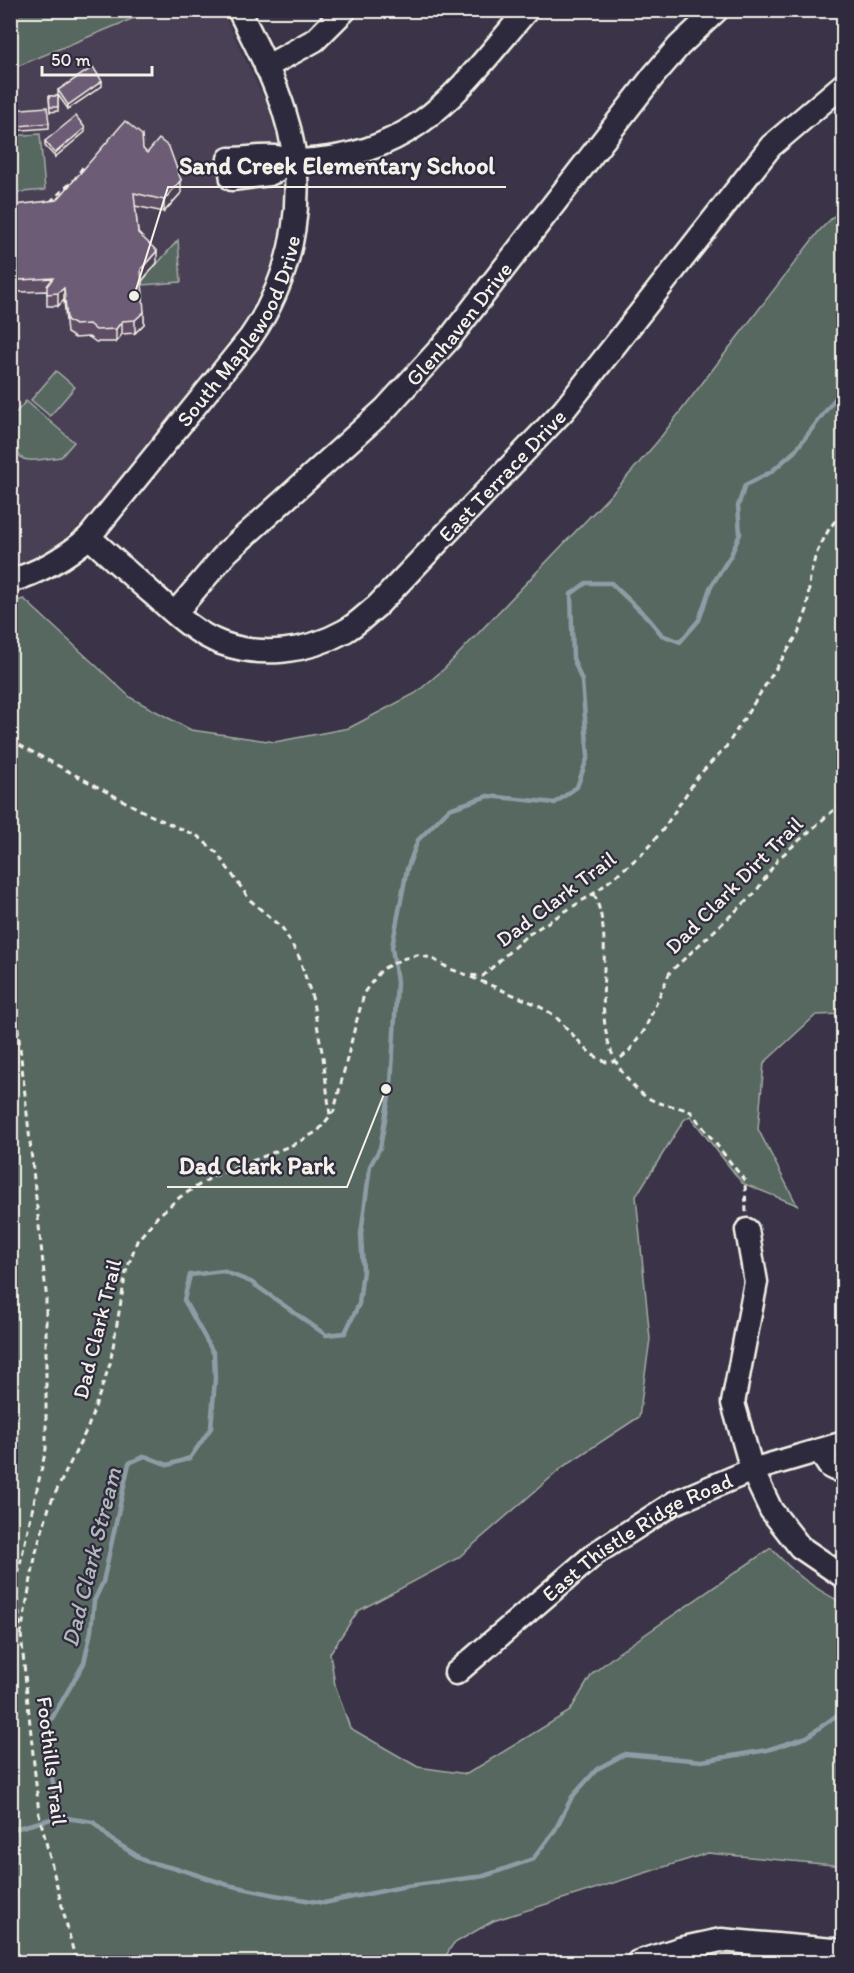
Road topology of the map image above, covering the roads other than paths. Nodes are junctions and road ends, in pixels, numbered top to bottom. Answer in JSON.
{"nodes":[{"id":1,"x":239,"y":10,"type":"edge"},
{"id":2,"x":345,"y":10,"type":"edge"},
{"id":3,"x":527,"y":10,"type":"edge"},
{"id":4,"x":717,"y":10,"type":"edge"},
{"id":5,"x":266,"y":67,"type":"junction"},
{"id":6,"x":843,"y":84,"type":"edge"},
{"id":7,"x":296,"y":161,"type":"junction"},
{"id":8,"x":230,"y":169,"type":"dead end"},
{"id":9,"x":89,"y":537,"type":"junction"},
{"id":10,"x":10,"y":581,"type":"edge"},
{"id":11,"x":175,"y":614,"type":"junction"},
{"id":12,"x":747,"y":1230,"type":"road end"},
{"id":13,"x":843,"y":1443,"type":"edge"},
{"id":14,"x":820,"y":1450,"type":"junction"},
{"id":15,"x":752,"y":1470,"type":"junction"},
{"id":16,"x":843,"y":1470,"type":"edge"},
{"id":17,"x":843,"y":1577,"type":"edge"},
{"id":18,"x":456,"y":1673,"type":"dead end"},
{"id":19,"x":843,"y":1951,"type":"edge"},
{"id":20,"x":638,"y":1962,"type":"edge"}],
"edges":[{"from":1,"to":5,"type":"street","name":"South Maplewood Drive"},
{"from":2,"to":5,"type":"street"},
{"from":3,"to":7,"type":"street"},
{"from":4,"to":11,"type":"street","name":"Glenhaven Drive"},
{"from":5,"to":7,"type":"street","name":"South Maplewood Drive"},
{"from":6,"to":11,"type":"street","name":"East Terrace Drive"},
{"from":7,"to":8,"type":"street"},
{"from":7,"to":9,"type":"street","name":"South Maplewood Drive"},
{"from":9,"to":10,"type":"street","name":"South Maplewood Drive"},
{"from":9,"to":11,"type":"street","name":"East Terrace Drive"},
{"from":12,"to":15,"type":"street"},
{"from":13,"to":14,"type":"street","name":"East Thistle Ridge Road"},
{"from":14,"to":15,"type":"street","name":"East Thistle Ridge Road"},
{"from":14,"to":16,"type":"street"},
{"from":15,"to":17,"type":"street"},
{"from":15,"to":18,"type":"street","name":"East Thistle Ridge Road"},
{"from":19,"to":20,"type":"street"}]}
